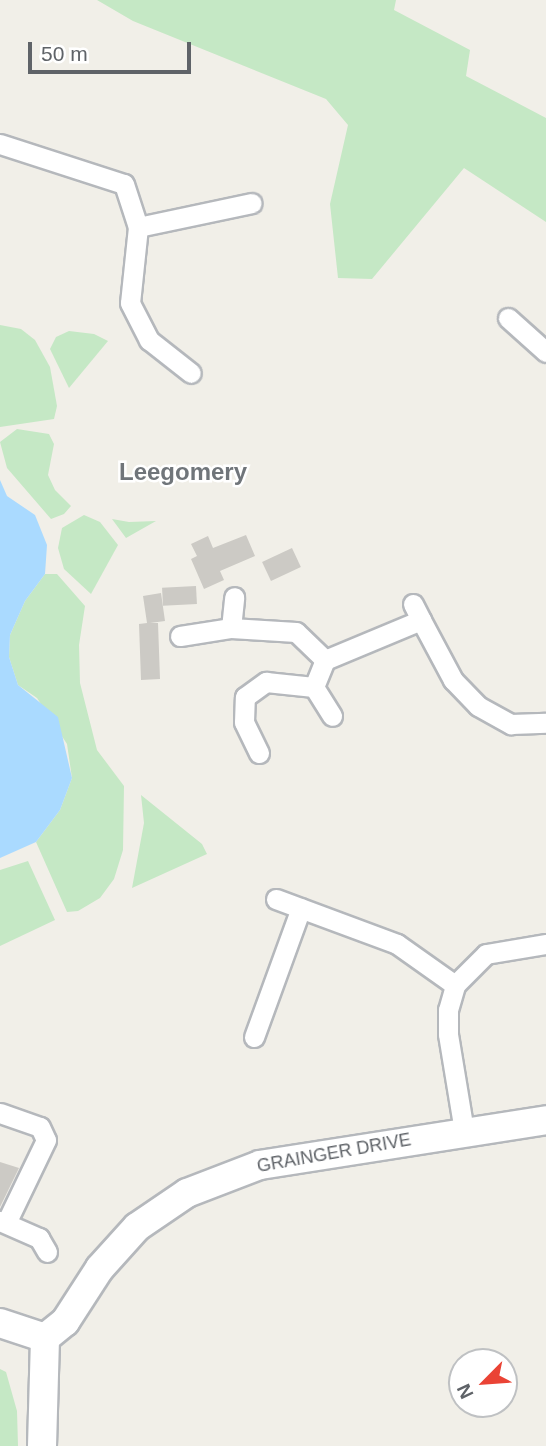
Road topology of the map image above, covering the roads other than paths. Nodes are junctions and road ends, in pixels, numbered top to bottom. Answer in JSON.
{"nodes":[{"id":1,"x":0,"y":144,"type":"edge"},
{"id":2,"x":253,"y":203,"type":"dead end"},
{"id":3,"x":138,"y":227,"type":"junction"},
{"id":4,"x":508,"y":318,"type":"dead end"},
{"id":5,"x":546,"y":352,"type":"edge"},
{"id":6,"x":191,"y":373,"type":"dead end"},
{"id":7,"x":234,"y":597,"type":"dead end"},
{"id":8,"x":231,"y":628,"type":"junction"},
{"id":9,"x":180,"y":636,"type":"dead end"},
{"id":10,"x":325,"y":660,"type":"junction"},
{"id":11,"x":314,"y":687,"type":"junction"},
{"id":12,"x":332,"y":716,"type":"dead end"},
{"id":13,"x":546,"y":723,"type":"edge"},
{"id":14,"x":259,"y":753,"type":"dead end"},
{"id":15,"x":276,"y":899,"type":"dead end"},
{"id":16,"x":301,"y":908,"type":"junction"},
{"id":17,"x":546,"y":944,"type":"edge"},
{"id":18,"x":455,"y":985,"type":"junction"},
{"id":19,"x":254,"y":1037,"type":"dead end"},
{"id":20,"x":0,"y":1113,"type":"edge"},
{"id":21,"x":546,"y":1120,"type":"edge"},
{"id":22,"x":464,"y":1131,"type":"junction"},
{"id":23,"x":4,"y":1221,"type":"edge"},
{"id":24,"x":47,"y":1252,"type":"dead end"},
{"id":25,"x":0,"y":1323,"type":"edge"},
{"id":26,"x":45,"y":1338,"type":"junction"},
{"id":27,"x":42,"y":1446,"type":"edge"}],
"edges":[{"from":1,"to":3,"type":"street"},
{"from":2,"to":3,"type":"street"},
{"from":3,"to":6,"type":"street"},
{"from":4,"to":5,"type":"street"},
{"from":7,"to":8,"type":"street"},
{"from":8,"to":9,"type":"street"},
{"from":8,"to":10,"type":"street"},
{"from":10,"to":11,"type":"street"},
{"from":10,"to":13,"type":"street"},
{"from":11,"to":12,"type":"street"},
{"from":11,"to":14,"type":"street"},
{"from":15,"to":16,"type":"street"},
{"from":16,"to":18,"type":"street"},
{"from":16,"to":19,"type":"street"},
{"from":17,"to":18,"type":"street"},
{"from":18,"to":22,"type":"street"},
{"from":20,"to":23,"type":"street"},
{"from":21,"to":22,"type":"street","name":"GRAINGER DRIVE"},
{"from":22,"to":26,"type":"street","name":"GRAINGER DRIVE"},
{"from":23,"to":24,"type":"street"},
{"from":25,"to":26,"type":"street"},
{"from":26,"to":27,"type":"street"}]}
